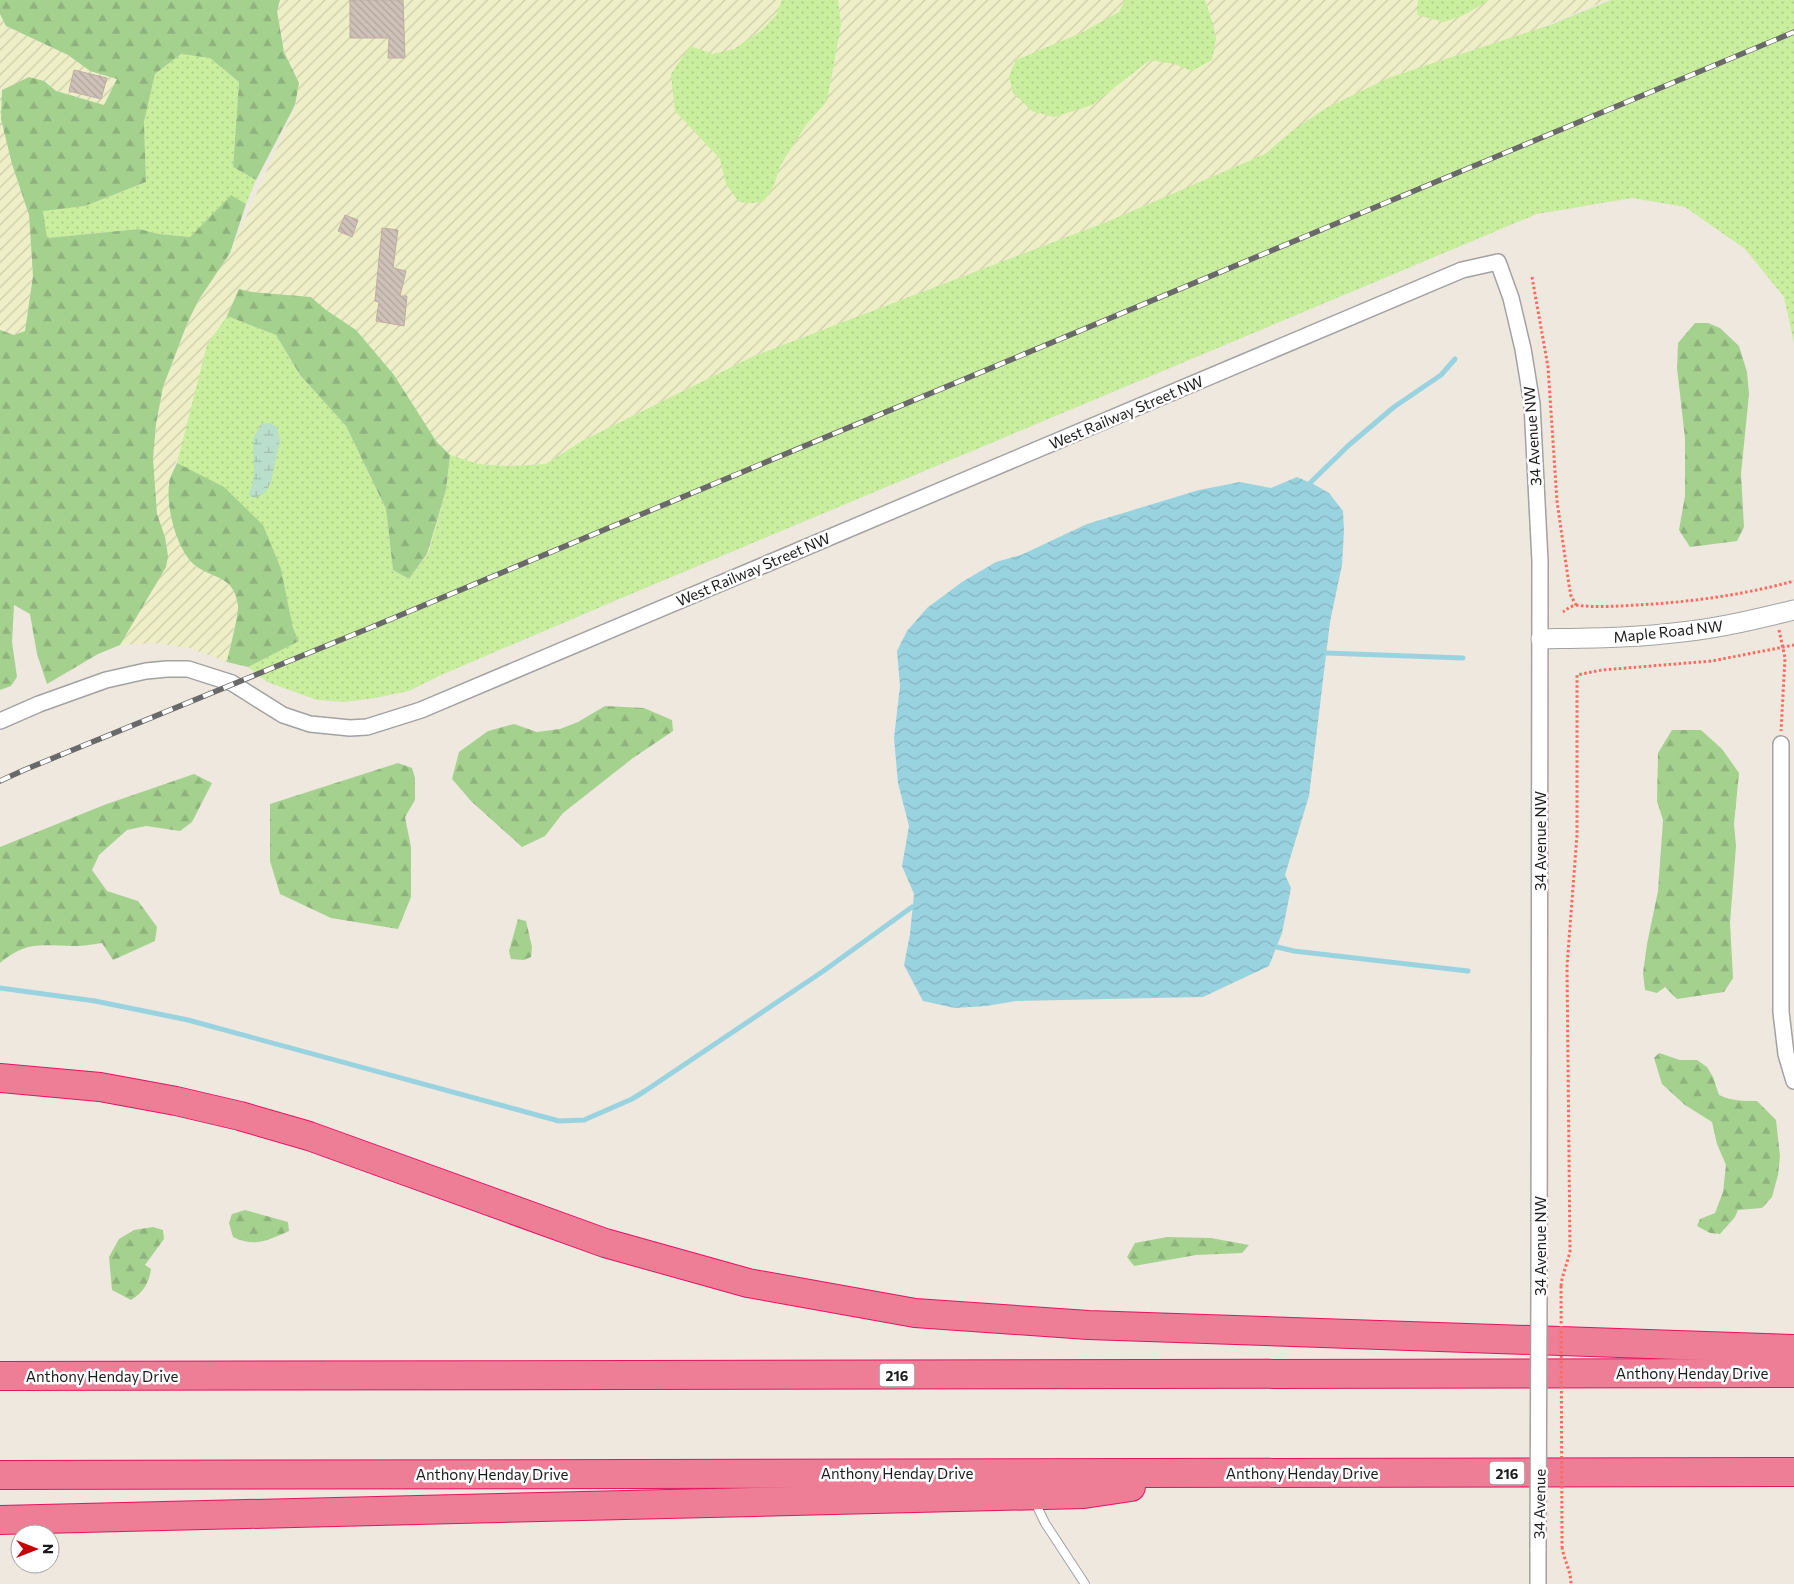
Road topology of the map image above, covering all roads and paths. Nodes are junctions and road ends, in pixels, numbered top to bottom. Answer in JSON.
{"nodes":[{"id":1,"x":1498,"y":262,"type":"joint"},
{"id":2,"x":1532,"y":277,"type":"dead end"},
{"id":3,"x":1794,"y":581,"type":"edge"},
{"id":4,"x":1576,"y":605,"type":"junction"},
{"id":5,"x":1794,"y":610,"type":"edge"},
{"id":6,"x":1563,"y":612,"type":"dead end"},
{"id":7,"x":1776,"y":615,"type":"junction"},
{"id":8,"x":1541,"y":639,"type":"junction"},
{"id":9,"x":1794,"y":645,"type":"edge"},
{"id":10,"x":1782,"y":648,"type":"junction"},
{"id":11,"x":0,"y":721,"type":"edge"},
{"id":12,"x":1781,"y":744,"type":"joint"},
{"id":13,"x":0,"y":1078,"type":"edge"},
{"id":14,"x":1794,"y":1081,"type":"edge"},
{"id":15,"x":1794,"y":1349,"type":"edge"},
{"id":16,"x":1794,"y":1373,"type":"edge"},
{"id":17,"x":0,"y":1376,"type":"edge"},
{"id":18,"x":1540,"y":1424,"type":"joint"},
{"id":19,"x":1794,"y":1472,"type":"edge"},
{"id":20,"x":1242,"y":1473,"type":"junction"},
{"id":21,"x":0,"y":1475,"type":"edge"},
{"id":22,"x":1032,"y":1495,"type":"junction"},
{"id":23,"x":0,"y":1520,"type":"edge"},
{"id":24,"x":1085,"y":1584,"type":"edge"},
{"id":25,"x":1538,"y":1584,"type":"edge"},
{"id":26,"x":1571,"y":1584,"type":"edge"}],
"edges":[{"from":1,"to":8,"type":"street","name":"34 Avenue NW"},
{"from":1,"to":11,"type":"street","name":"West Railway Street NW"},
{"from":2,"to":4,"type":"path"},
{"from":3,"to":4,"type":"path"},
{"from":4,"to":6,"type":"path"},
{"from":5,"to":7,"type":"street","name":"Maple Road NW"},
{"from":7,"to":8,"type":"street","name":"Maple Road NW"},
{"from":7,"to":10,"type":"path"},
{"from":8,"to":18,"type":"street","name":"34 Avenue NW","bridge":true},
{"from":9,"to":10,"type":"path"},
{"from":10,"to":12,"type":"path"},
{"from":10,"to":26,"type":"path","bridge":true},
{"from":12,"to":14,"type":"street"},
{"from":13,"to":15,"type":"highway"},
{"from":16,"to":17,"type":"highway","name":"Anthony Henday Drive","number":"216"},
{"from":18,"to":25,"type":"street","name":"34 Avenue","bridge":true},
{"from":19,"to":20,"type":"highway","name":"Anthony Henday Drive","number":"216"},
{"from":20,"to":21,"type":"highway","name":"Anthony Henday Drive","number":"216"},
{"from":20,"to":22,"type":"highway"},
{"from":22,"to":23,"type":"highway"},
{"from":22,"to":24,"type":"lane"}]}
